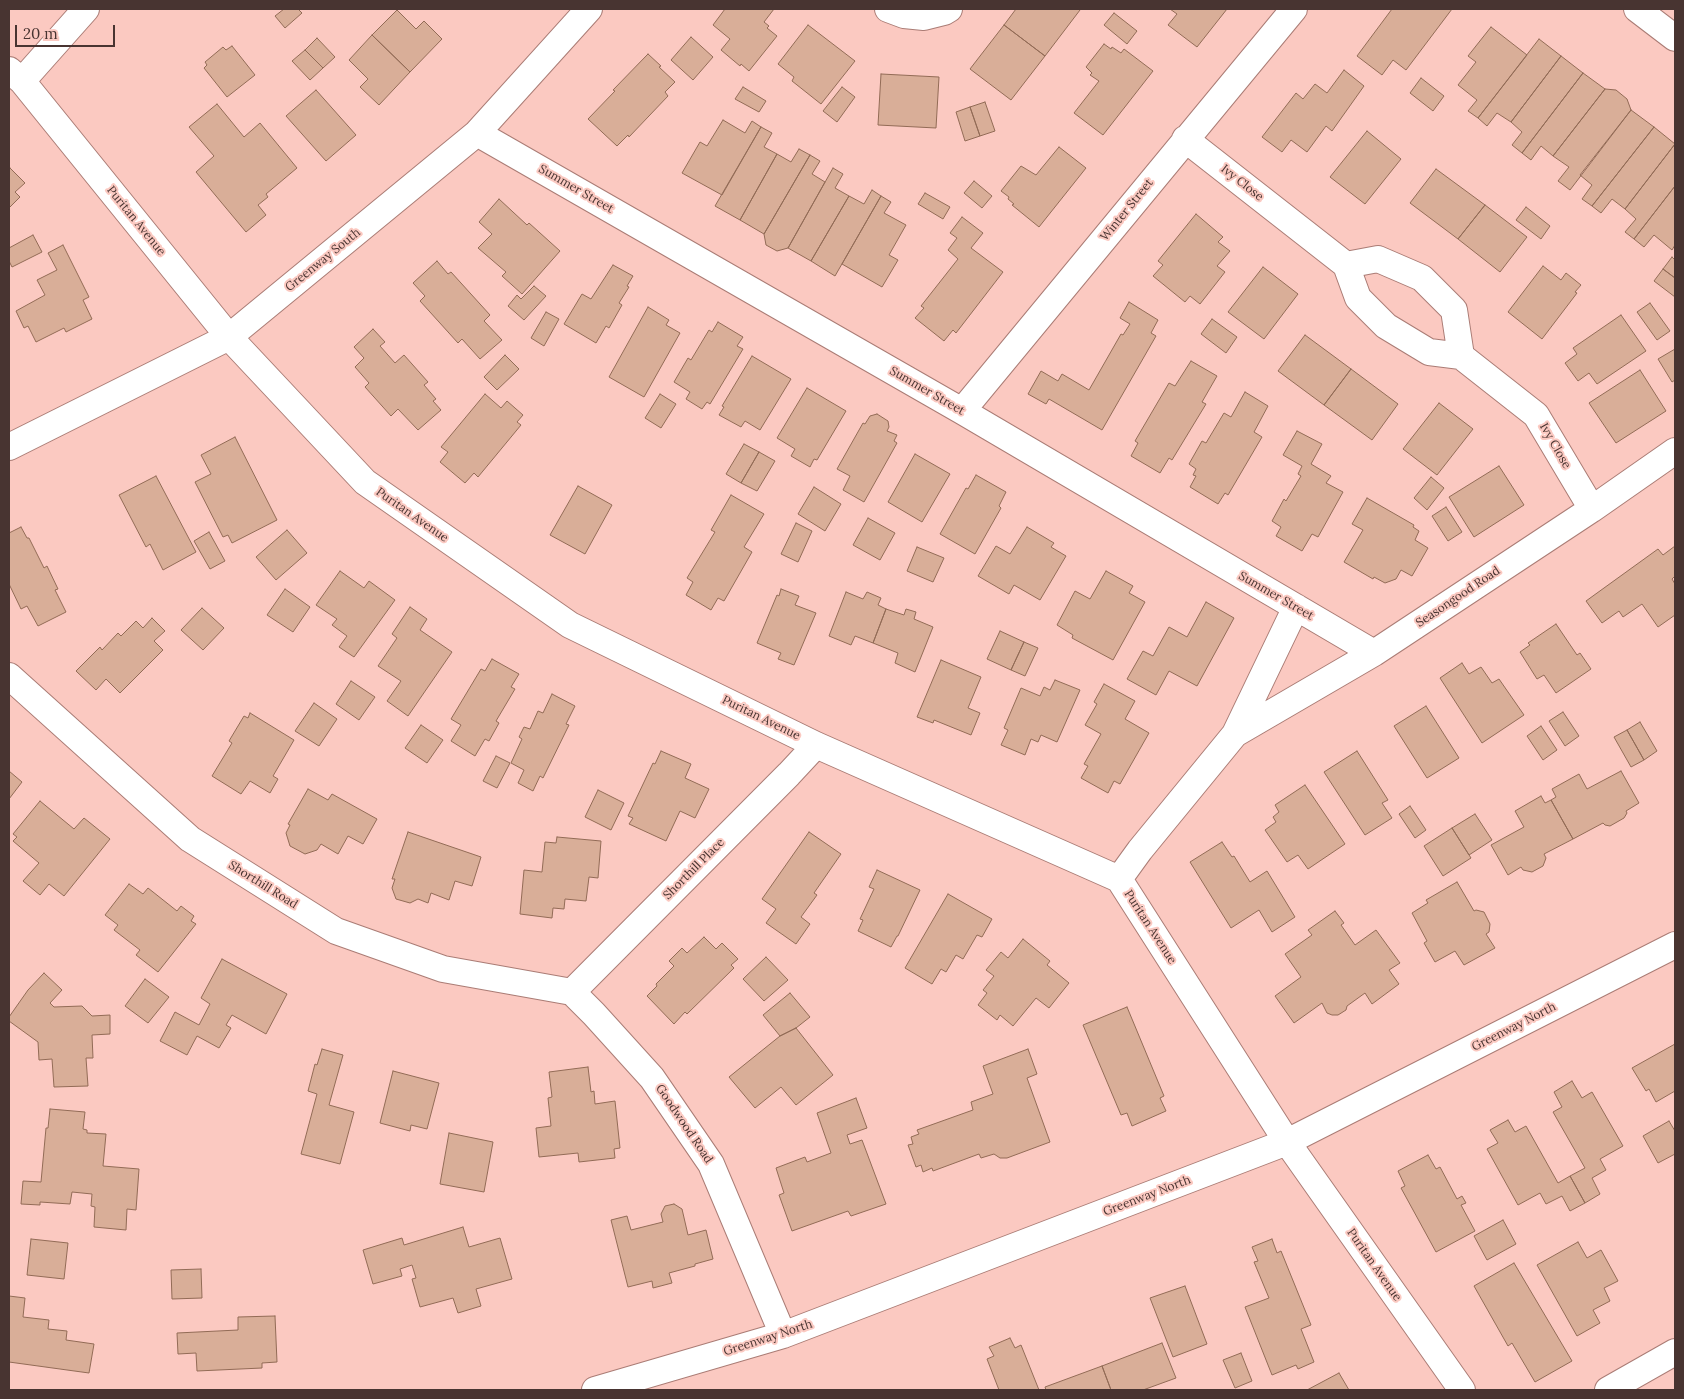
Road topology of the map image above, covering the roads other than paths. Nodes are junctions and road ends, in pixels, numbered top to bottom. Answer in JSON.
{"nodes":[{"id":1,"x":86,"y":9,"type":"edge"},
{"id":2,"x":589,"y":9,"type":"edge"},
{"id":3,"x":888,"y":9,"type":"edge"},
{"id":4,"x":949,"y":9,"type":"edge"},
{"id":5,"x":1294,"y":9,"type":"edge"},
{"id":6,"x":1637,"y":9,"type":"edge"},
{"id":7,"x":1675,"y":38,"type":"edge"},
{"id":8,"x":15,"y":75,"type":"edge"},
{"id":9,"x":477,"y":133,"type":"junction"},
{"id":10,"x":1185,"y":139,"type":"junction"},
{"id":11,"x":1346,"y":265,"type":"junction"},
{"id":12,"x":229,"y":337,"type":"junction"},
{"id":13,"x":1461,"y":356,"type":"junction"},
{"id":14,"x":962,"y":411,"type":"junction"},
{"id":15,"x":9,"y":447,"type":"edge"},
{"id":16,"x":1675,"y":451,"type":"edge"},
{"id":17,"x":1592,"y":509,"type":"junction"},
{"id":18,"x":1296,"y":607,"type":"junction"},
{"id":19,"x":1374,"y":653,"type":"junction"},
{"id":20,"x":9,"y":676,"type":"edge"},
{"id":21,"x":1235,"y":734,"type":"junction"},
{"id":22,"x":816,"y":744,"type":"junction"},
{"id":23,"x":1119,"y":879,"type":"junction"},
{"id":24,"x":1675,"y":945,"type":"edge"},
{"id":25,"x":572,"y":992,"type":"junction"},
{"id":26,"x":1287,"y":1142,"type":"junction"},
{"id":27,"x":783,"y":1335,"type":"junction"},
{"id":28,"x":1675,"y":1352,"type":"edge"},
{"id":29,"x":609,"y":1389,"type":"edge"},
{"id":30,"x":1462,"y":1390,"type":"edge"},
{"id":31,"x":1608,"y":1390,"type":"edge"}],
"edges":[{"from":1,"to":8,"type":"street"},
{"from":2,"to":9,"type":"street","name":"Greenway South"},
{"from":3,"to":4,"type":"street"},
{"from":5,"to":10,"type":"street","name":"Winter Street"},
{"from":6,"to":7,"type":"street"},
{"from":8,"to":12,"type":"street","name":"Puritan Avenue"},
{"from":9,"to":12,"type":"street","name":"Greenway South"},
{"from":9,"to":14,"type":"street","name":"Summer Street"},
{"from":10,"to":11,"type":"street","name":"Ivy Close"},
{"from":10,"to":14,"type":"street","name":"Winter Street"},
{"from":11,"to":13,"type":"street"},
{"from":11,"to":13,"type":"street"},
{"from":12,"to":15,"type":"street","name":"Greenway South"},
{"from":12,"to":22,"type":"street","name":"Puritan Avenue"},
{"from":13,"to":17,"type":"street","name":"Ivy Close"},
{"from":14,"to":18,"type":"street","name":"Summer Street"},
{"from":16,"to":17,"type":"street","name":"Seasongood Road"},
{"from":17,"to":19,"type":"street","name":"Seasongood Road"},
{"from":18,"to":19,"type":"street","name":"Summer Street"},
{"from":18,"to":21,"type":"street","name":"Seasongood Road"},
{"from":19,"to":21,"type":"street","name":"Seasongood Road"},
{"from":20,"to":25,"type":"street","name":"Shorthill Road"},
{"from":21,"to":23,"type":"street","name":"Seasongood Road"},
{"from":22,"to":23,"type":"street","name":"Puritan Avenue"},
{"from":22,"to":25,"type":"street","name":"Shorthill Place"},
{"from":23,"to":26,"type":"street","name":"Puritan Avenue"},
{"from":24,"to":26,"type":"street","name":"Greenway North"},
{"from":25,"to":27,"type":"street","name":"Goodwood Road"},
{"from":26,"to":27,"type":"street","name":"Greenway North"},
{"from":26,"to":30,"type":"street","name":"Puritan Avenue"},
{"from":27,"to":29,"type":"street","name":"Greenway North"},
{"from":28,"to":31,"type":"street"}]}
